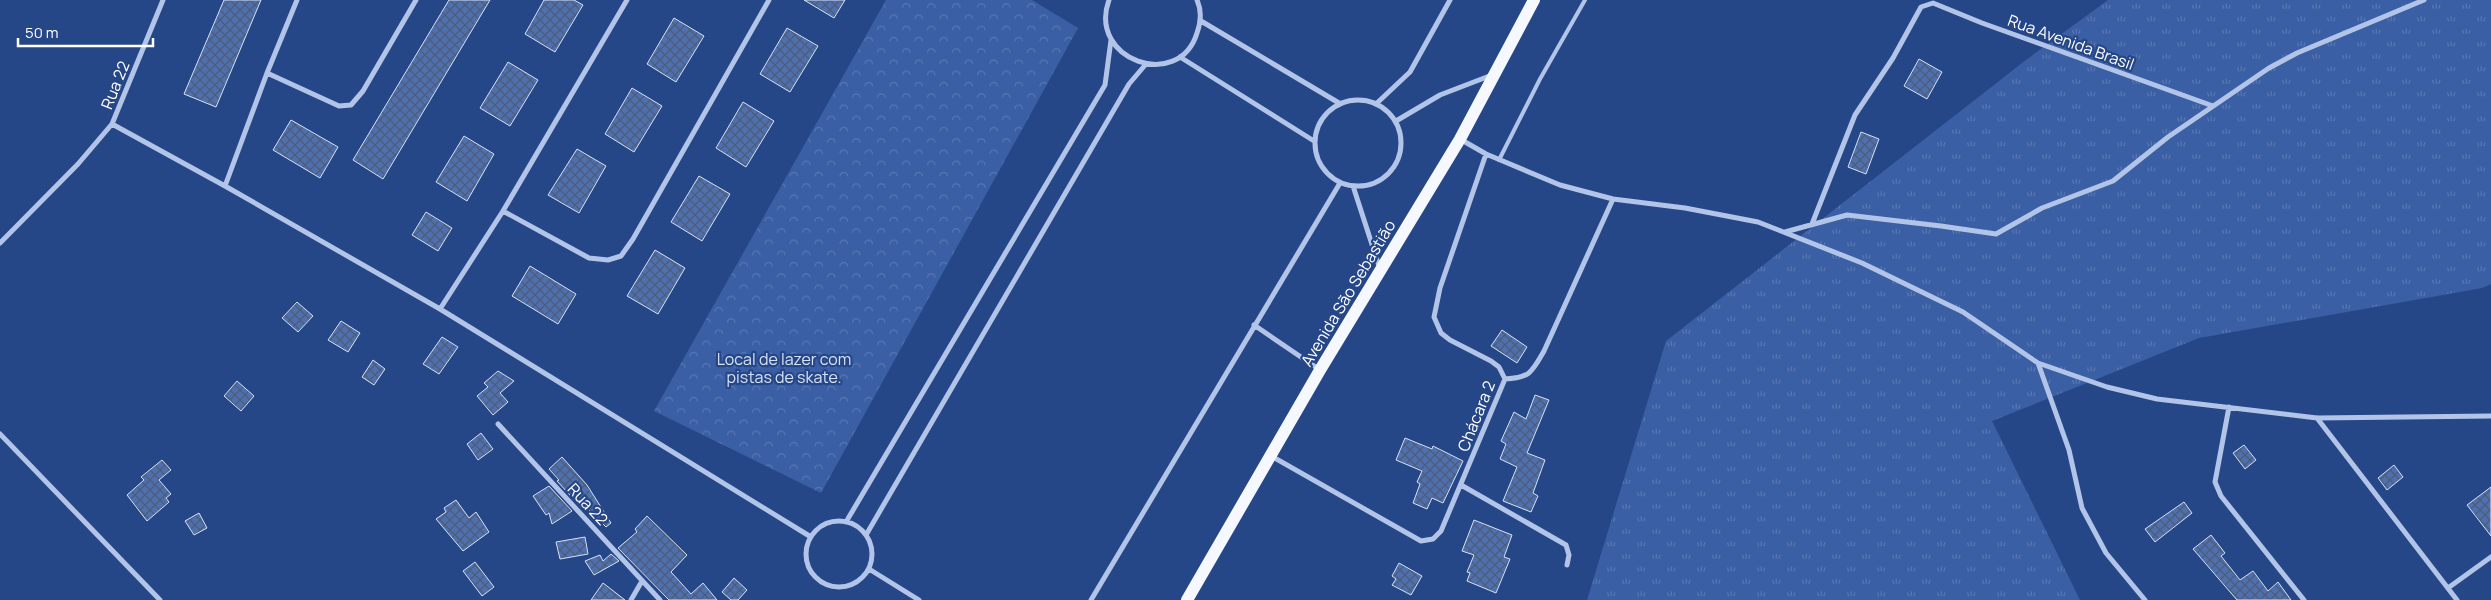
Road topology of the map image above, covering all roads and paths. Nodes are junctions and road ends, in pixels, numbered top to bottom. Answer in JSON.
{"nodes":[{"id":1,"x":163,"y":0,"type":"edge"},
{"id":2,"x":297,"y":0,"type":"edge"},
{"id":3,"x":416,"y":0,"type":"edge"},
{"id":4,"x":627,"y":0,"type":"edge"},
{"id":5,"x":769,"y":0,"type":"edge"},
{"id":6,"x":1109,"y":0,"type":"edge"},
{"id":7,"x":1197,"y":0,"type":"edge"},
{"id":8,"x":1450,"y":0,"type":"edge"},
{"id":9,"x":1534,"y":0,"type":"edge"},
{"id":10,"x":1585,"y":0,"type":"edge"},
{"id":11,"x":2424,"y":0,"type":"edge"},
{"id":12,"x":1201,"y":21,"type":"junction"},
{"id":13,"x":1111,"y":40,"type":"junction"},
{"id":14,"x":1180,"y":57,"type":"junction"},
{"id":15,"x":1146,"y":64,"type":"junction"},
{"id":16,"x":267,"y":73,"type":"junction"},
{"id":17,"x":1493,"y":74,"type":"junction"},
{"id":18,"x":1339,"y":103,"type":"junction"},
{"id":19,"x":1377,"y":103,"type":"junction"},
{"id":20,"x":2212,"y":106,"type":"junction"},
{"id":21,"x":1396,"y":121,"type":"junction"},
{"id":22,"x":112,"y":124,"type":"junction"},
{"id":23,"x":1460,"y":139,"type":"junction"},
{"id":24,"x":1314,"y":141,"type":"junction"},
{"id":25,"x":1486,"y":154,"type":"junction"},
{"id":26,"x":1500,"y":160,"type":"junction"},
{"id":27,"x":1340,"y":183,"type":"junction"},
{"id":28,"x":225,"y":186,"type":"junction"},
{"id":29,"x":1354,"y":186,"type":"junction"},
{"id":30,"x":1613,"y":199,"type":"junction"},
{"id":31,"x":503,"y":212,"type":"junction"},
{"id":32,"x":1812,"y":224,"type":"junction"},
{"id":33,"x":1785,"y":232,"type":"junction"},
{"id":34,"x":0,"y":243,"type":"edge"},
{"id":35,"x":1380,"y":271,"type":"junction"},
{"id":36,"x":440,"y":309,"type":"junction"},
{"id":37,"x":1254,"y":324,"type":"junction"},
{"id":38,"x":2038,"y":363,"type":"junction"},
{"id":39,"x":1320,"y":370,"type":"junction"},
{"id":40,"x":1505,"y":379,"type":"junction"},
{"id":41,"x":2229,"y":406,"type":"junction"},
{"id":42,"x":2491,"y":416,"type":"edge"},
{"id":43,"x":2317,"y":418,"type":"junction"},
{"id":44,"x":498,"y":424,"type":"dead end"},
{"id":45,"x":0,"y":434,"type":"edge"},
{"id":46,"x":1271,"y":456,"type":"junction"},
{"id":47,"x":1461,"y":485,"type":"junction"},
{"id":48,"x":846,"y":522,"type":"junction"},
{"id":49,"x":866,"y":535,"type":"junction"},
{"id":50,"x":810,"y":536,"type":"junction"},
{"id":51,"x":2491,"y":557,"type":"edge"},
{"id":52,"x":1567,"y":565,"type":"dead end"},
{"id":53,"x":869,"y":569,"type":"junction"},
{"id":54,"x":642,"y":581,"type":"junction"},
{"id":55,"x":2448,"y":588,"type":"junction"},
{"id":56,"x":160,"y":600,"type":"edge"},
{"id":57,"x":631,"y":600,"type":"edge"},
{"id":58,"x":660,"y":600,"type":"edge"},
{"id":59,"x":919,"y":600,"type":"edge"},
{"id":60,"x":1091,"y":600,"type":"edge"},
{"id":61,"x":1187,"y":600,"type":"edge"},
{"id":62,"x":2145,"y":600,"type":"edge"},
{"id":63,"x":2304,"y":600,"type":"edge"},
{"id":64,"x":2457,"y":600,"type":"edge"}],
"edges":[{"from":1,"to":22,"type":"street","name":"Rua 22"},
{"from":2,"to":16,"type":"street"},
{"from":3,"to":16,"type":"street"},
{"from":4,"to":31,"type":"street"},
{"from":5,"to":31,"type":"street"},
{"from":6,"to":13,"type":"street"},
{"from":7,"to":12,"type":"street"},
{"from":8,"to":19,"type":"street"},
{"from":9,"to":17,"type":"main road","name":"Avenida São Sebastião"},
{"from":10,"to":26,"type":"lane"},
{"from":11,"to":20,"type":"street"},
{"from":12,"to":14,"type":"street"},
{"from":12,"to":18,"type":"street"},
{"from":13,"to":15,"type":"street"},
{"from":13,"to":48,"type":"street"},
{"from":14,"to":15,"type":"street"},
{"from":14,"to":24,"type":"street"},
{"from":15,"to":49,"type":"street"},
{"from":16,"to":28,"type":"street"},
{"from":17,"to":21,"type":"street"},
{"from":17,"to":23,"type":"main road","name":"Avenida São Sebastião"},
{"from":18,"to":19,"type":"street"},
{"from":18,"to":24,"type":"street"},
{"from":19,"to":21,"type":"street"},
{"from":20,"to":32,"type":"street"},
{"from":20,"to":32,"type":"street","name":"Rua Avenida Brasil"},
{"from":21,"to":29,"type":"street"},
{"from":22,"to":28,"type":"street"},
{"from":22,"to":34,"type":"street","name":"Rua 22"},
{"from":23,"to":25,"type":"street"},
{"from":23,"to":35,"type":"main road","name":"Avenida São Sebastião"},
{"from":24,"to":27,"type":"street"},
{"from":25,"to":26,"type":"street"},
{"from":25,"to":40,"type":"street","name":"Chácara 2"},
{"from":26,"to":30,"type":"street"},
{"from":27,"to":29,"type":"street"},
{"from":27,"to":37,"type":"street"},
{"from":28,"to":36,"type":"street"},
{"from":29,"to":35,"type":"street"},
{"from":30,"to":33,"type":"street"},
{"from":30,"to":40,"type":"street"},
{"from":31,"to":36,"type":"street"},
{"from":32,"to":33,"type":"street"},
{"from":33,"to":38,"type":"street"},
{"from":35,"to":39,"type":"main road","name":"Avenida São Sebastião"},
{"from":36,"to":50,"type":"street"},
{"from":37,"to":39,"type":"street"},
{"from":37,"to":60,"type":"street"},
{"from":38,"to":41,"type":"street"},
{"from":38,"to":62,"type":"street"},
{"from":39,"to":46,"type":"main road","name":"Avenida São Sebastião"},
{"from":40,"to":47,"type":"street","name":"Chácara 2"},
{"from":41,"to":43,"type":"street"},
{"from":41,"to":63,"type":"street"},
{"from":42,"to":43,"type":"street"},
{"from":43,"to":55,"type":"street"},
{"from":44,"to":54,"type":"street","name":"Rua 22"},
{"from":45,"to":56,"type":"street"},
{"from":46,"to":47,"type":"street","name":"Chácara 2"},
{"from":46,"to":61,"type":"main road","name":"Avenida São Sebastião"},
{"from":47,"to":52,"type":"street"},
{"from":48,"to":49,"type":"street"},
{"from":48,"to":50,"type":"street"},
{"from":49,"to":53,"type":"street"},
{"from":50,"to":53,"type":"street"},
{"from":51,"to":55,"type":"street"},
{"from":53,"to":59,"type":"street"},
{"from":54,"to":57,"type":"street"},
{"from":54,"to":58,"type":"street","name":"Rua 22"},
{"from":55,"to":64,"type":"street"}]}
